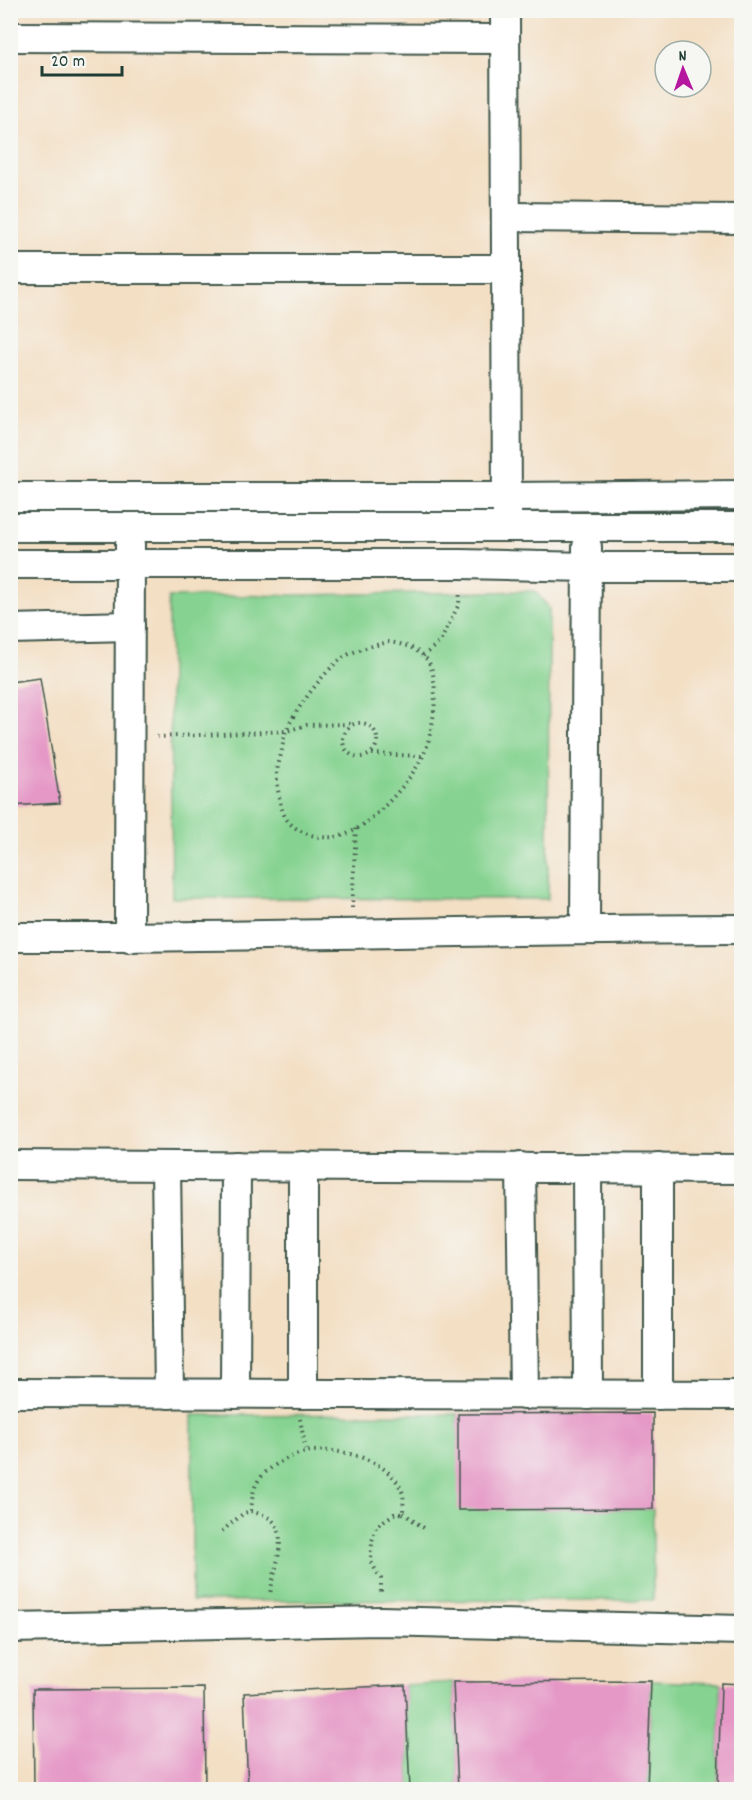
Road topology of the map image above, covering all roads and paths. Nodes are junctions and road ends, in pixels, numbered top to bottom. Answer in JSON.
{"nodes":[{"id":1,"x":505,"y":10,"type":"edge"},
{"id":2,"x":10,"y":37,"type":"edge"},
{"id":3,"x":505,"y":39,"type":"junction"},
{"id":4,"x":507,"y":217,"type":"junction"},
{"id":5,"x":741,"y":219,"type":"edge"},
{"id":6,"x":10,"y":269,"type":"edge"},
{"id":7,"x":506,"y":269,"type":"junction"},
{"id":8,"x":741,"y":495,"type":"edge"},
{"id":9,"x":10,"y":497,"type":"edge"},
{"id":10,"x":507,"y":497,"type":"junction"},
{"id":11,"x":507,"y":526,"type":"junction"},
{"id":12,"x":10,"y":527,"type":"edge"},
{"id":13,"x":130,"y":527,"type":"junction"},
{"id":14,"x":587,"y":527,"type":"junction"},
{"id":15,"x":741,"y":527,"type":"edge"},
{"id":16,"x":129,"y":563,"type":"junction"},
{"id":17,"x":10,"y":564,"type":"edge"},
{"id":18,"x":461,"y":564,"type":"junction"},
{"id":19,"x":588,"y":567,"type":"junction"},
{"id":20,"x":741,"y":567,"type":"edge"},
{"id":21,"x":130,"y":626,"type":"junction"},
{"id":22,"x":10,"y":628,"type":"edge"},
{"id":23,"x":423,"y":656,"type":"junction"},
{"id":24,"x":353,"y":724,"type":"junction"},
{"id":25,"x":286,"y":731,"type":"junction"},
{"id":26,"x":129,"y":739,"type":"junction"},
{"id":27,"x":372,"y":754,"type":"junction"},
{"id":28,"x":423,"y":756,"type":"junction"},
{"id":29,"x":356,"y":828,"type":"junction"},
{"id":30,"x":585,"y":929,"type":"junction"},
{"id":31,"x":741,"y":929,"type":"edge"},
{"id":32,"x":351,"y":934,"type":"junction"},
{"id":33,"x":10,"y":938,"type":"edge"},
{"id":34,"x":129,"y":938,"type":"junction"},
{"id":35,"x":10,"y":1165,"type":"edge"},
{"id":36,"x":166,"y":1166,"type":"junction"},
{"id":37,"x":236,"y":1166,"type":"junction"},
{"id":38,"x":303,"y":1166,"type":"junction"},
{"id":39,"x":521,"y":1167,"type":"junction"},
{"id":40,"x":587,"y":1168,"type":"junction"},
{"id":41,"x":658,"y":1168,"type":"junction"},
{"id":42,"x":741,"y":1168,"type":"edge"},
{"id":43,"x":10,"y":1393,"type":"edge"},
{"id":44,"x":169,"y":1394,"type":"junction"},
{"id":45,"x":235,"y":1394,"type":"junction"},
{"id":46,"x":301,"y":1394,"type":"junction"},
{"id":47,"x":524,"y":1395,"type":"junction"},
{"id":48,"x":588,"y":1395,"type":"junction"},
{"id":49,"x":658,"y":1395,"type":"junction"},
{"id":50,"x":741,"y":1395,"type":"edge"},
{"id":51,"x":306,"y":1452,"type":"junction"},
{"id":52,"x":251,"y":1511,"type":"junction"},
{"id":53,"x":403,"y":1513,"type":"junction"},
{"id":54,"x":424,"y":1528,"type":"dead end"},
{"id":55,"x":222,"y":1531,"type":"dead end"},
{"id":56,"x":381,"y":1621,"type":"junction"},
{"id":57,"x":269,"y":1623,"type":"junction"},
{"id":58,"x":10,"y":1628,"type":"edge"},
{"id":59,"x":741,"y":1630,"type":"edge"}],
"edges":[{"from":1,"to":3,"type":"street"},
{"from":2,"to":3,"type":"street"},
{"from":3,"to":4,"type":"street"},
{"from":4,"to":5,"type":"street"},
{"from":4,"to":7,"type":"street"},
{"from":6,"to":7,"type":"street"},
{"from":7,"to":10,"type":"street"},
{"from":8,"to":10,"type":"street"},
{"from":9,"to":10,"type":"street"},
{"from":10,"to":11,"type":"street"},
{"from":11,"to":13,"type":"street"},
{"from":11,"to":14,"type":"street"},
{"from":12,"to":13,"type":"street"},
{"from":13,"to":16,"type":"street"},
{"from":14,"to":15,"type":"street"},
{"from":14,"to":19,"type":"street"},
{"from":16,"to":17,"type":"street"},
{"from":16,"to":18,"type":"street"},
{"from":16,"to":21,"type":"street"},
{"from":18,"to":19,"type":"street"},
{"from":18,"to":23,"type":"path"},
{"from":19,"to":20,"type":"street"},
{"from":19,"to":30,"type":"street"},
{"from":21,"to":22,"type":"street"},
{"from":21,"to":26,"type":"street"},
{"from":23,"to":25,"type":"path"},
{"from":23,"to":28,"type":"path"},
{"from":24,"to":25,"type":"path"},
{"from":24,"to":27,"type":"path"},
{"from":24,"to":27,"type":"path"},
{"from":25,"to":26,"type":"path"},
{"from":25,"to":29,"type":"path"},
{"from":26,"to":34,"type":"street"},
{"from":27,"to":28,"type":"path"},
{"from":28,"to":29,"type":"path"},
{"from":29,"to":32,"type":"path"},
{"from":30,"to":31,"type":"street"},
{"from":30,"to":32,"type":"street"},
{"from":32,"to":34,"type":"street"},
{"from":33,"to":34,"type":"street"},
{"from":35,"to":36,"type":"street"},
{"from":36,"to":37,"type":"street"},
{"from":36,"to":44,"type":"street"},
{"from":37,"to":38,"type":"street"},
{"from":37,"to":45,"type":"street"},
{"from":38,"to":39,"type":"street"},
{"from":38,"to":46,"type":"street"},
{"from":39,"to":40,"type":"street"},
{"from":39,"to":47,"type":"street"},
{"from":40,"to":41,"type":"street"},
{"from":40,"to":48,"type":"street"},
{"from":41,"to":42,"type":"street"},
{"from":41,"to":49,"type":"street"},
{"from":43,"to":44,"type":"street"},
{"from":44,"to":45,"type":"street"},
{"from":45,"to":46,"type":"street"},
{"from":46,"to":47,"type":"street"},
{"from":46,"to":51,"type":"path"},
{"from":47,"to":48,"type":"street"},
{"from":48,"to":49,"type":"street"},
{"from":49,"to":50,"type":"street"},
{"from":51,"to":52,"type":"path"},
{"from":51,"to":53,"type":"path"},
{"from":52,"to":55,"type":"path"},
{"from":52,"to":57,"type":"path"},
{"from":53,"to":54,"type":"path"},
{"from":53,"to":56,"type":"path"},
{"from":56,"to":57,"type":"street"},
{"from":56,"to":59,"type":"street"},
{"from":57,"to":58,"type":"street"}]}
